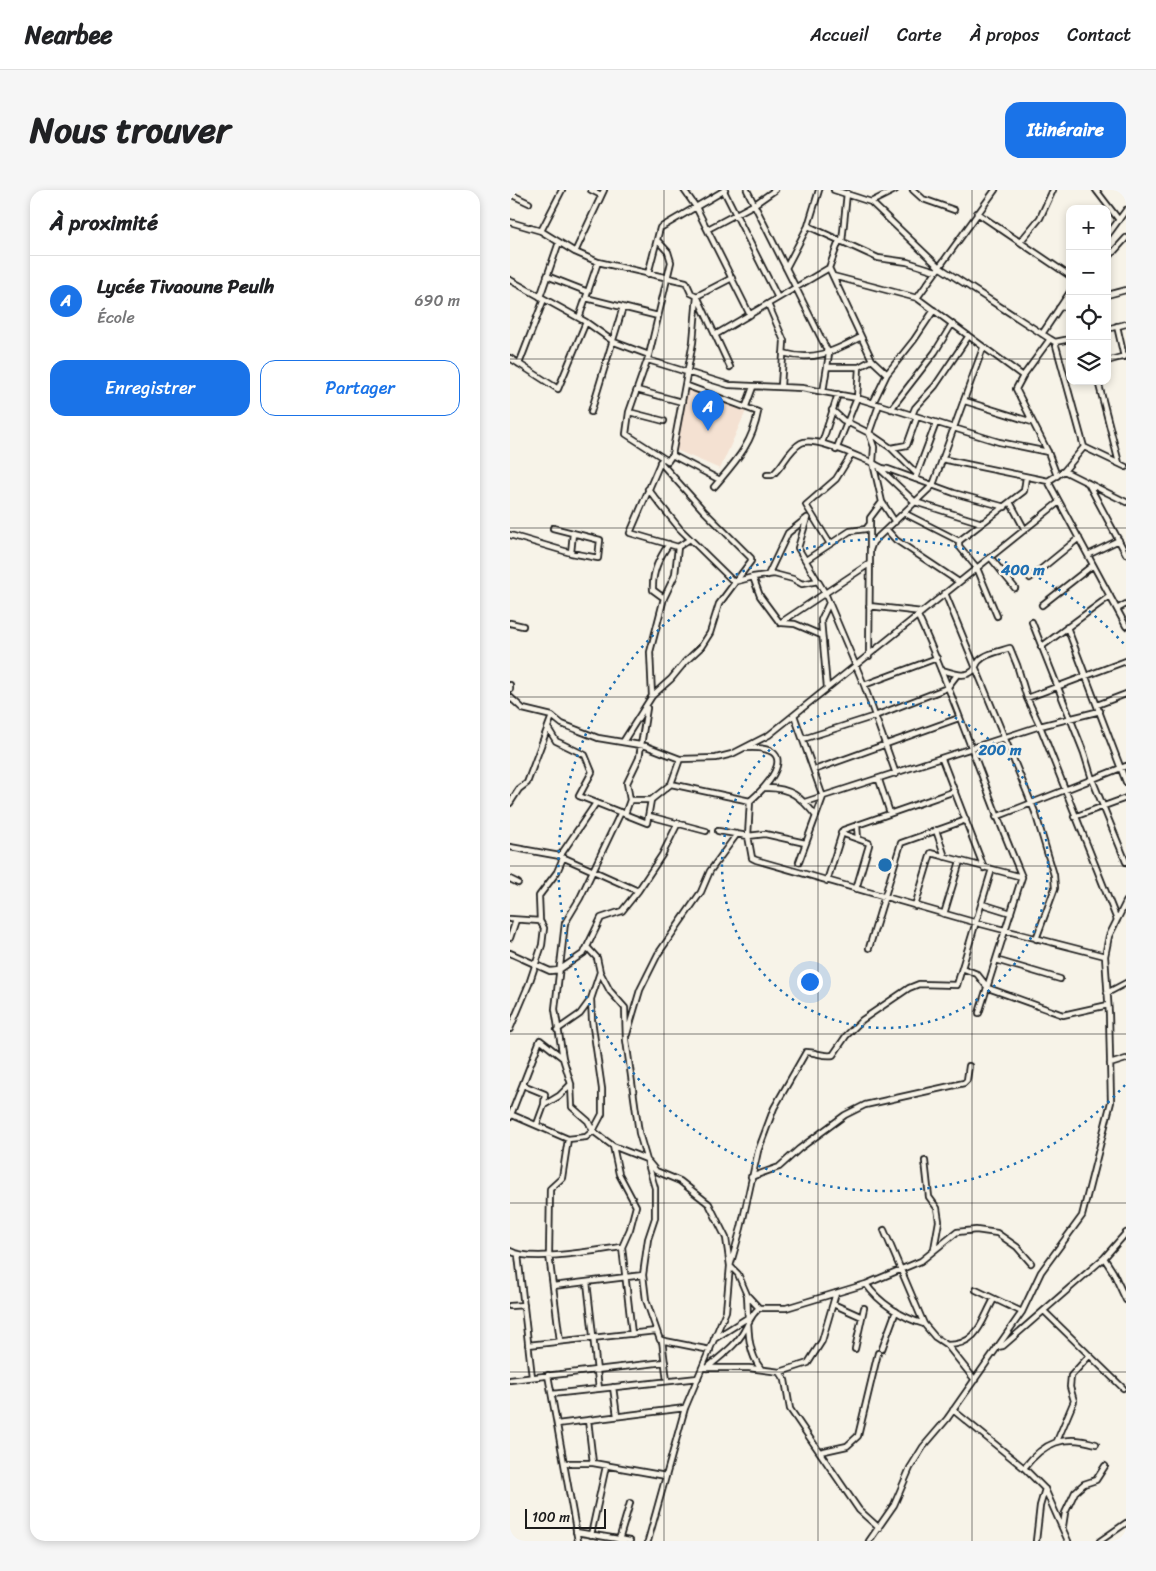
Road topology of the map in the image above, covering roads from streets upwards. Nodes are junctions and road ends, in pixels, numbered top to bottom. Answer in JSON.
{"nodes":[{"id":1,"x":562,"y":190,"type":"edge"},
{"id":2,"x":591,"y":190,"type":"edge"},
{"id":3,"x":684,"y":190,"type":"edge"},
{"id":4,"x":747,"y":190,"type":"edge"},
{"id":5,"x":775,"y":190,"type":"edge"},
{"id":6,"x":819,"y":190,"type":"edge"},
{"id":7,"x":834,"y":190,"type":"edge"},
{"id":8,"x":895,"y":190,"type":"edge"},
{"id":9,"x":913,"y":190,"type":"edge"},
{"id":10,"x":994,"y":190,"type":"edge"},
{"id":11,"x":1053,"y":190,"type":"edge"},
{"id":12,"x":1096,"y":190,"type":"edge"},
{"id":13,"x":724,"y":191,"type":"edge"},
{"id":14,"x":603,"y":192,"type":"edge"},
{"id":15,"x":847,"y":193,"type":"junction"},
{"id":16,"x":510,"y":194,"type":"edge"},
{"id":17,"x":871,"y":202,"type":"junction"},
{"id":18,"x":529,"y":203,"type":"dead end"},
{"id":19,"x":755,"y":204,"type":"junction"},
{"id":20,"x":696,"y":207,"type":"junction"},
{"id":21,"x":954,"y":210,"type":"dead end"},
{"id":22,"x":1126,"y":210,"type":"edge"},
{"id":23,"x":736,"y":214,"type":"junction"},
{"id":24,"x":977,"y":214,"type":"junction"},
{"id":25,"x":1119,"y":220,"type":"junction"},
{"id":26,"x":510,"y":224,"type":"edge"},
{"id":27,"x":808,"y":226,"type":"junction"},
{"id":28,"x":708,"y":229,"type":"junction"},
{"id":29,"x":1111,"y":231,"type":"edge"},
{"id":30,"x":541,"y":232,"type":"junction"},
{"id":31,"x":1126,"y":238,"type":"edge"},
{"id":32,"x":657,"y":240,"type":"junction"},
{"id":33,"x":840,"y":241,"type":"junction"},
{"id":34,"x":559,"y":242,"type":"junction"},
{"id":35,"x":1020,"y":242,"type":"junction"},
{"id":36,"x":575,"y":252,"type":"junction"},
{"id":37,"x":1111,"y":255,"type":"edge"},
{"id":38,"x":598,"y":262,"type":"junction"},
{"id":39,"x":786,"y":268,"type":"junction"},
{"id":40,"x":829,"y":268,"type":"junction"},
{"id":41,"x":937,"y":269,"type":"junction"},
{"id":42,"x":1066,"y":273,"type":"edge"},
{"id":43,"x":648,"y":274,"type":"junction"},
{"id":44,"x":547,"y":276,"type":"junction"},
{"id":45,"x":833,"y":276,"type":"junction"},
{"id":46,"x":667,"y":278,"type":"junction"},
{"id":47,"x":732,"y":278,"type":"junction"},
{"id":48,"x":510,"y":280,"type":"edge"},
{"id":49,"x":796,"y":288,"type":"junction"},
{"id":50,"x":1126,"y":290,"type":"edge"},
{"id":51,"x":588,"y":292,"type":"junction"},
{"id":52,"x":1111,"y":294,"type":"edge"},
{"id":53,"x":1068,"y":295,"type":"edge"},
{"id":54,"x":697,"y":296,"type":"junction"},
{"id":55,"x":542,"y":298,"type":"junction"},
{"id":56,"x":586,"y":298,"type":"junction"},
{"id":57,"x":778,"y":298,"type":"junction"},
{"id":58,"x":917,"y":298,"type":"junction"},
{"id":59,"x":768,"y":304,"type":"junction"},
{"id":60,"x":1066,"y":306,"type":"edge"},
{"id":61,"x":623,"y":308,"type":"junction"},
{"id":62,"x":1059,"y":308,"type":"junction"},
{"id":63,"x":934,"y":310,"type":"junction"},
{"id":64,"x":750,"y":315,"type":"junction"},
{"id":65,"x":658,"y":316,"type":"junction"},
{"id":66,"x":579,"y":318,"type":"junction"},
{"id":67,"x":586,"y":322,"type":"junction"},
{"id":68,"x":952,"y":324,"type":"junction"},
{"id":69,"x":1126,"y":324,"type":"edge"},
{"id":70,"x":1117,"y":326,"type":"junction"},
{"id":71,"x":1111,"y":328,"type":"edge"},
{"id":72,"x":1042,"y":334,"type":"junction"},
{"id":73,"x":715,"y":335,"type":"junction"},
{"id":74,"x":861,"y":337,"type":"junction"},
{"id":75,"x":968,"y":337,"type":"junction"},
{"id":76,"x":1066,"y":339,"type":"edge"},
{"id":77,"x":1053,"y":341,"type":"junction"},
{"id":78,"x":614,"y":342,"type":"junction"},
{"id":79,"x":983,"y":348,"type":"junction"},
{"id":80,"x":783,"y":353,"type":"junction"},
{"id":81,"x":829,"y":354,"type":"junction"},
{"id":82,"x":1125,"y":356,"type":"edge"},
{"id":83,"x":510,"y":358,"type":"edge"},
{"id":84,"x":648,"y":358,"type":"junction"},
{"id":85,"x":872,"y":360,"type":"junction"},
{"id":86,"x":1111,"y":360,"type":"edge"},
{"id":87,"x":519,"y":364,"type":"junction"},
{"id":88,"x":730,"y":367,"type":"dead end"},
{"id":89,"x":859,"y":367,"type":"junction"},
{"id":90,"x":828,"y":368,"type":"junction"},
{"id":91,"x":688,"y":373,"type":"junction"},
{"id":92,"x":887,"y":374,"type":"junction"},
{"id":93,"x":1023,"y":376,"type":"junction"},
{"id":94,"x":685,"y":385,"type":"junction"},
{"id":95,"x":1099,"y":385,"type":"edge"},
{"id":96,"x":781,"y":386,"type":"junction"},
{"id":97,"x":753,"y":387,"type":"junction"},
{"id":98,"x":637,"y":390,"type":"junction"},
{"id":99,"x":822,"y":392,"type":"junction"},
{"id":100,"x":838,"y":394,"type":"junction"},
{"id":101,"x":857,"y":398,"type":"junction"},
{"id":102,"x":965,"y":401,"type":"junction"},
{"id":103,"x":682,"y":402,"type":"junction"},
{"id":104,"x":872,"y":403,"type":"junction"},
{"id":105,"x":879,"y":405,"type":"junction"},
{"id":106,"x":746,"y":406,"type":"junction"},
{"id":107,"x":891,"y":409,"type":"junction"},
{"id":108,"x":832,"y":410,"type":"junction"},
{"id":109,"x":591,"y":412,"type":"dead end"},
{"id":110,"x":629,"y":412,"type":"junction"},
{"id":111,"x":915,"y":416,"type":"junction"},
{"id":112,"x":664,"y":422,"type":"dead end"},
{"id":113,"x":849,"y":422,"type":"junction"},
{"id":114,"x":1032,"y":422,"type":"junction"},
{"id":115,"x":936,"y":423,"type":"junction"},
{"id":116,"x":955,"y":428,"type":"junction"},
{"id":117,"x":869,"y":433,"type":"junction"},
{"id":118,"x":822,"y":443,"type":"junction"},
{"id":119,"x":1084,"y":447,"type":"junction"},
{"id":120,"x":891,"y":448,"type":"junction"},
{"id":121,"x":836,"y":450,"type":"junction"},
{"id":122,"x":1048,"y":452,"type":"junction"},
{"id":123,"x":672,"y":455,"type":"junction"},
{"id":124,"x":851,"y":455,"type":"junction"},
{"id":125,"x":942,"y":459,"type":"junction"},
{"id":126,"x":661,"y":460,"type":"junction"},
{"id":127,"x":873,"y":463,"type":"junction"},
{"id":128,"x":1119,"y":463,"type":"junction"},
{"id":129,"x":1126,"y":467,"type":"edge"},
{"id":130,"x":880,"y":469,"type":"junction"},
{"id":131,"x":1064,"y":471,"type":"junction"},
{"id":132,"x":767,"y":475,"type":"dead end"},
{"id":133,"x":916,"y":476,"type":"junction"},
{"id":134,"x":1057,"y":476,"type":"junction"},
{"id":135,"x":1026,"y":477,"type":"junction"},
{"id":136,"x":720,"y":480,"type":"junction"},
{"id":137,"x":1048,"y":481,"type":"junction"},
{"id":138,"x":1088,"y":483,"type":"junction"},
{"id":139,"x":933,"y":485,"type":"junction"},
{"id":140,"x":714,"y":487,"type":"dead end"},
{"id":141,"x":648,"y":489,"type":"junction"},
{"id":142,"x":882,"y":502,"type":"junction"},
{"id":143,"x":915,"y":502,"type":"junction"},
{"id":144,"x":1010,"y":502,"type":"junction"},
{"id":145,"x":1059,"y":502,"type":"junction"},
{"id":146,"x":1126,"y":502,"type":"edge"},
{"id":147,"x":1004,"y":507,"type":"junction"},
{"id":148,"x":904,"y":513,"type":"junction"},
{"id":149,"x":812,"y":514,"type":"junction"},
{"id":150,"x":807,"y":518,"type":"junction"},
{"id":151,"x":895,"y":522,"type":"junction"},
{"id":152,"x":982,"y":523,"type":"junction"},
{"id":153,"x":869,"y":525,"type":"junction"},
{"id":154,"x":553,"y":528,"type":"dead end"},
{"id":155,"x":887,"y":530,"type":"junction"},
{"id":156,"x":1025,"y":530,"type":"junction"},
{"id":157,"x":573,"y":533,"type":"junction"},
{"id":158,"x":510,"y":535,"type":"edge"},
{"id":159,"x":1079,"y":538,"type":"junction"},
{"id":160,"x":690,"y":539,"type":"junction"},
{"id":161,"x":1118,"y":540,"type":"junction"},
{"id":162,"x":959,"y":541,"type":"junction"},
{"id":163,"x":669,"y":544,"type":"junction"},
{"id":164,"x":830,"y":544,"type":"junction"},
{"id":165,"x":678,"y":547,"type":"junction"},
{"id":166,"x":870,"y":550,"type":"junction"},
{"id":167,"x":571,"y":553,"type":"junction"},
{"id":168,"x":1126,"y":554,"type":"edge"},
{"id":169,"x":1088,"y":555,"type":"junction"},
{"id":170,"x":990,"y":558,"type":"junction"},
{"id":171,"x":806,"y":560,"type":"junction"},
{"id":172,"x":868,"y":564,"type":"junction"},
{"id":173,"x":1094,"y":565,"type":"junction"},
{"id":174,"x":977,"y":568,"type":"junction"},
{"id":175,"x":768,"y":575,"type":"junction"},
{"id":176,"x":752,"y":577,"type":"junction"},
{"id":177,"x":1030,"y":578,"type":"dead end"},
{"id":178,"x":818,"y":581,"type":"junction"},
{"id":179,"x":734,"y":582,"type":"junction"},
{"id":180,"x":959,"y":582,"type":"junction"},
{"id":181,"x":1015,"y":588,"type":"dead end"},
{"id":182,"x":825,"y":593,"type":"junction"},
{"id":183,"x":945,"y":593,"type":"junction"},
{"id":184,"x":1110,"y":596,"type":"junction"},
{"id":185,"x":664,"y":598,"type":"junction"},
{"id":186,"x":829,"y":603,"type":"junction"},
{"id":187,"x":1126,"y":604,"type":"edge"},
{"id":188,"x":1042,"y":605,"type":"dead end"},
{"id":189,"x":869,"y":606,"type":"junction"},
{"id":190,"x":1117,"y":609,"type":"junction"},
{"id":191,"x":923,"y":612,"type":"junction"},
{"id":192,"x":918,"y":616,"type":"junction"},
{"id":193,"x":997,"y":616,"type":"dead end"},
{"id":194,"x":1032,"y":622,"type":"dead end"},
{"id":195,"x":510,"y":623,"type":"edge"},
{"id":196,"x":780,"y":623,"type":"junction"},
{"id":197,"x":524,"y":626,"type":"dead end"},
{"id":198,"x":1126,"y":626,"type":"edge"},
{"id":199,"x":1067,"y":627,"type":"junction"},
{"id":200,"x":821,"y":635,"type":"junction"},
{"id":201,"x":1041,"y":647,"type":"junction"},
{"id":202,"x":870,"y":656,"type":"junction"},
{"id":203,"x":937,"y":658,"type":"junction"},
{"id":204,"x":1126,"y":661,"type":"edge"},
{"id":205,"x":855,"y":666,"type":"junction"},
{"id":206,"x":975,"y":668,"type":"junction"},
{"id":207,"x":941,"y":670,"type":"junction"},
{"id":208,"x":958,"y":675,"type":"junction"},
{"id":209,"x":1086,"y":676,"type":"junction"},
{"id":210,"x":864,"y":686,"type":"junction"},
{"id":211,"x":827,"y":688,"type":"junction"},
{"id":212,"x":947,"y":688,"type":"junction"},
{"id":213,"x":1056,"y":688,"type":"junction"},
{"id":214,"x":1126,"y":694,"type":"edge"},
{"id":215,"x":652,"y":696,"type":"junction"},
{"id":216,"x":510,"y":697,"type":"edge"},
{"id":217,"x":1027,"y":698,"type":"junction"},
{"id":218,"x":648,"y":704,"type":"junction"},
{"id":219,"x":1097,"y":705,"type":"junction"},
{"id":220,"x":1100,"y":712,"type":"junction"},
{"id":221,"x":794,"y":714,"type":"junction"},
{"id":222,"x":552,"y":716,"type":"junction"},
{"id":223,"x":875,"y":716,"type":"junction"},
{"id":224,"x":959,"y":718,"type":"junction"},
{"id":225,"x":1070,"y":718,"type":"junction"},
{"id":226,"x":1040,"y":726,"type":"junction"},
{"id":227,"x":548,"y":728,"type":"junction"},
{"id":228,"x":803,"y":738,"type":"junction"},
{"id":229,"x":1005,"y":738,"type":"junction"},
{"id":230,"x":623,"y":742,"type":"junction"},
{"id":231,"x":884,"y":744,"type":"junction"},
{"id":232,"x":640,"y":746,"type":"junction"},
{"id":233,"x":742,"y":748,"type":"junction"},
{"id":234,"x":972,"y":749,"type":"junction"},
{"id":235,"x":680,"y":759,"type":"junction"},
{"id":236,"x":942,"y":759,"type":"junction"},
{"id":237,"x":1124,"y":767,"type":"edge"},
{"id":238,"x":814,"y":770,"type":"junction"},
{"id":239,"x":896,"y":774,"type":"junction"},
{"id":240,"x":879,"y":780,"type":"junction"},
{"id":241,"x":1092,"y":780,"type":"junction"},
{"id":242,"x":1126,"y":782,"type":"edge"},
{"id":243,"x":670,"y":784,"type":"junction"},
{"id":244,"x":765,"y":788,"type":"junction"},
{"id":245,"x":1064,"y":790,"type":"junction"},
{"id":246,"x":955,"y":791,"type":"junction"},
{"id":247,"x":823,"y":797,"type":"junction"},
{"id":248,"x":1126,"y":798,"type":"edge"},
{"id":249,"x":630,"y":800,"type":"junction"},
{"id":250,"x":651,"y":800,"type":"junction"},
{"id":251,"x":750,"y":802,"type":"junction"},
{"id":252,"x":805,"y":802,"type":"junction"},
{"id":253,"x":510,"y":803,"type":"edge"},
{"id":254,"x":596,"y":803,"type":"junction"},
{"id":255,"x":1031,"y":803,"type":"junction"},
{"id":256,"x":1103,"y":805,"type":"junction"},
{"id":257,"x":623,"y":813,"type":"junction"},
{"id":258,"x":890,"y":813,"type":"junction"},
{"id":259,"x":649,"y":816,"type":"junction"},
{"id":260,"x":816,"y":816,"type":"junction"},
{"id":261,"x":996,"y":817,"type":"junction"},
{"id":262,"x":1074,"y":817,"type":"junction"},
{"id":263,"x":966,"y":820,"type":"junction"},
{"id":264,"x":678,"y":823,"type":"junction"},
{"id":265,"x":858,"y":825,"type":"junction"},
{"id":266,"x":936,"y":830,"type":"junction"},
{"id":267,"x":706,"y":831,"type":"dead end"},
{"id":268,"x":718,"y":831,"type":"dead end"},
{"id":269,"x":841,"y":833,"type":"junction"},
{"id":270,"x":737,"y":834,"type":"junction"},
{"id":271,"x":748,"y":836,"type":"junction"},
{"id":272,"x":858,"y":839,"type":"junction"},
{"id":273,"x":805,"y":843,"type":"junction"},
{"id":274,"x":510,"y":847,"type":"edge"},
{"id":275,"x":562,"y":857,"type":"junction"},
{"id":276,"x":945,"y":857,"type":"junction"},
{"id":277,"x":960,"y":861,"type":"junction"},
{"id":278,"x":799,"y":862,"type":"dead end"},
{"id":279,"x":1126,"y":862,"type":"edge"},
{"id":280,"x":984,"y":868,"type":"junction"},
{"id":281,"x":992,"y":869,"type":"junction"},
{"id":282,"x":592,"y":870,"type":"junction"},
{"id":283,"x":1022,"y":877,"type":"junction"},
{"id":284,"x":510,"y":879,"type":"edge"},
{"id":285,"x":827,"y":881,"type":"junction"},
{"id":286,"x":518,"y":883,"type":"dead end"},
{"id":287,"x":856,"y":889,"type":"junction"},
{"id":288,"x":638,"y":891,"type":"junction"},
{"id":289,"x":885,"y":897,"type":"junction"},
{"id":290,"x":1126,"y":903,"type":"edge"},
{"id":291,"x":982,"y":904,"type":"junction"},
{"id":292,"x":915,"y":906,"type":"junction"},
{"id":293,"x":1011,"y":912,"type":"junction"},
{"id":294,"x":944,"y":914,"type":"junction"},
{"id":295,"x":513,"y":920,"type":"edge"},
{"id":296,"x":1117,"y":920,"type":"junction"},
{"id":297,"x":540,"y":921,"type":"junction"},
{"id":298,"x":977,"y":923,"type":"junction"},
{"id":299,"x":1006,"y":930,"type":"junction"},
{"id":300,"x":510,"y":938,"type":"edge"},
{"id":301,"x":1036,"y":939,"type":"junction"},
{"id":302,"x":587,"y":947,"type":"junction"},
{"id":303,"x":869,"y":948,"type":"dead end"},
{"id":304,"x":510,"y":953,"type":"edge"},
{"id":305,"x":1105,"y":956,"type":"junction"},
{"id":306,"x":996,"y":960,"type":"junction"},
{"id":307,"x":535,"y":964,"type":"junction"},
{"id":308,"x":962,"y":968,"type":"junction"},
{"id":309,"x":560,"y":970,"type":"junction"},
{"id":310,"x":600,"y":972,"type":"junction"},
{"id":311,"x":1060,"y":979,"type":"dead end"},
{"id":312,"x":1126,"y":983,"type":"edge"},
{"id":313,"x":988,"y":988,"type":"junction"},
{"id":314,"x":1107,"y":993,"type":"junction"},
{"id":315,"x":591,"y":999,"type":"junction"},
{"id":316,"x":1108,"y":1005,"type":"junction"},
{"id":317,"x":979,"y":1013,"type":"dead end"},
{"id":318,"x":510,"y":1030,"type":"edge"},
{"id":319,"x":557,"y":1030,"type":"junction"},
{"id":320,"x":626,"y":1040,"type":"junction"},
{"id":321,"x":563,"y":1058,"type":"junction"},
{"id":322,"x":1126,"y":1059,"type":"edge"},
{"id":323,"x":1110,"y":1064,"type":"junction"},
{"id":324,"x":970,"y":1066,"type":"dead end"},
{"id":325,"x":571,"y":1084,"type":"junction"},
{"id":326,"x":523,"y":1085,"type":"junction"},
{"id":327,"x":544,"y":1105,"type":"junction"},
{"id":328,"x":511,"y":1115,"type":"edge"},
{"id":329,"x":537,"y":1124,"type":"junction"},
{"id":330,"x":593,"y":1131,"type":"junction"},
{"id":331,"x":568,"y":1139,"type":"junction"},
{"id":332,"x":613,"y":1146,"type":"junction"},
{"id":333,"x":646,"y":1158,"type":"junction"},
{"id":334,"x":925,"y":1161,"type":"dead end"},
{"id":335,"x":751,"y":1177,"type":"junction"},
{"id":336,"x":884,"y":1230,"type":"dead end"},
{"id":337,"x":1126,"y":1233,"type":"edge"},
{"id":338,"x":622,"y":1247,"type":"junction"},
{"id":339,"x":934,"y":1249,"type":"junction"},
{"id":340,"x":510,"y":1251,"type":"edge"},
{"id":341,"x":549,"y":1255,"type":"junction"},
{"id":342,"x":518,"y":1256,"type":"junction"},
{"id":343,"x":1104,"y":1258,"type":"junction"},
{"id":344,"x":1031,"y":1263,"type":"dead end"},
{"id":345,"x":730,"y":1266,"type":"junction"},
{"id":346,"x":900,"y":1270,"type":"junction"},
{"id":347,"x":644,"y":1276,"type":"junction"},
{"id":348,"x":624,"y":1278,"type":"junction"},
{"id":349,"x":587,"y":1282,"type":"junction"},
{"id":350,"x":866,"y":1284,"type":"junction"},
{"id":351,"x":553,"y":1286,"type":"junction"},
{"id":352,"x":976,"y":1290,"type":"dead end"},
{"id":353,"x":836,"y":1293,"type":"junction"},
{"id":354,"x":747,"y":1296,"type":"junction"},
{"id":355,"x":994,"y":1299,"type":"junction"},
{"id":356,"x":1126,"y":1300,"type":"edge"},
{"id":357,"x":832,"y":1304,"type":"junction"},
{"id":358,"x":524,"y":1305,"type":"junction"},
{"id":359,"x":510,"y":1306,"type":"edge"},
{"id":360,"x":759,"y":1308,"type":"junction"},
{"id":361,"x":864,"y":1308,"type":"dead end"},
{"id":362,"x":896,"y":1311,"type":"junction"},
{"id":363,"x":1022,"y":1312,"type":"junction"},
{"id":364,"x":1044,"y":1312,"type":"junction"},
{"id":365,"x":749,"y":1317,"type":"junction"},
{"id":366,"x":862,"y":1318,"type":"junction"},
{"id":367,"x":924,"y":1324,"type":"junction"},
{"id":368,"x":656,"y":1331,"type":"junction"},
{"id":369,"x":632,"y":1334,"type":"junction"},
{"id":370,"x":593,"y":1338,"type":"junction"},
{"id":371,"x":714,"y":1339,"type":"junction"},
{"id":372,"x":662,"y":1340,"type":"junction"},
{"id":373,"x":560,"y":1342,"type":"junction"},
{"id":374,"x":528,"y":1345,"type":"junction"},
{"id":375,"x":948,"y":1345,"type":"junction"},
{"id":376,"x":997,"y":1346,"type":"junction"},
{"id":377,"x":855,"y":1348,"type":"dead end"},
{"id":378,"x":710,"y":1350,"type":"junction"},
{"id":379,"x":1089,"y":1356,"type":"junction"},
{"id":380,"x":665,"y":1362,"type":"junction"},
{"id":381,"x":705,"y":1368,"type":"junction"},
{"id":382,"x":761,"y":1369,"type":"junction"},
{"id":383,"x":597,"y":1370,"type":"junction"},
{"id":384,"x":780,"y":1372,"type":"junction"},
{"id":385,"x":548,"y":1375,"type":"junction"},
{"id":386,"x":532,"y":1377,"type":"junction"},
{"id":387,"x":698,"y":1378,"type":"junction"},
{"id":388,"x":510,"y":1380,"type":"edge"},
{"id":389,"x":975,"y":1380,"type":"junction"},
{"id":390,"x":668,"y":1381,"type":"junction"},
{"id":391,"x":613,"y":1387,"type":"junction"},
{"id":392,"x":1123,"y":1388,"type":"dead end"},
{"id":393,"x":599,"y":1389,"type":"junction"},
{"id":394,"x":552,"y":1394,"type":"junction"},
{"id":395,"x":685,"y":1408,"type":"junction"},
{"id":396,"x":954,"y":1410,"type":"junction"},
{"id":397,"x":617,"y":1416,"type":"junction"},
{"id":398,"x":588,"y":1420,"type":"junction"},
{"id":399,"x":557,"y":1424,"type":"junction"},
{"id":400,"x":1057,"y":1441,"type":"junction"},
{"id":401,"x":1096,"y":1444,"type":"dead end"},
{"id":402,"x":820,"y":1452,"type":"junction"},
{"id":403,"x":564,"y":1463,"type":"junction"},
{"id":404,"x":593,"y":1463,"type":"junction"},
{"id":405,"x":606,"y":1466,"type":"junction"},
{"id":406,"x":1105,"y":1466,"type":"dead end"},
{"id":407,"x":1024,"y":1468,"type":"junction"},
{"id":408,"x":666,"y":1476,"type":"junction"},
{"id":409,"x":1045,"y":1489,"type":"junction"},
{"id":410,"x":630,"y":1503,"type":"dead end"},
{"id":411,"x":1126,"y":1523,"type":"edge"},
{"id":412,"x":879,"y":1528,"type":"junction"},
{"id":413,"x":1063,"y":1528,"type":"junction"},
{"id":414,"x":576,"y":1532,"type":"junction"},
{"id":415,"x":591,"y":1534,"type":"junction"},
{"id":416,"x":619,"y":1540,"type":"edge"},
{"id":417,"x":578,"y":1541,"type":"edge"},
{"id":418,"x":630,"y":1541,"type":"edge"},
{"id":419,"x":648,"y":1541,"type":"edge"},
{"id":420,"x":869,"y":1541,"type":"edge"},
{"id":421,"x":1036,"y":1541,"type":"edge"},
{"id":422,"x":1068,"y":1541,"type":"edge"},
{"id":423,"x":1100,"y":1541,"type":"edge"}],
"edges":[{"from":1,"to":30,"type":"street"},
{"from":2,"to":14,"type":"street"},
{"from":3,"to":20,"type":"street"},
{"from":4,"to":19,"type":"street"},
{"from":5,"to":19,"type":"street"},
{"from":6,"to":27,"type":"street"},
{"from":7,"to":15,"type":"street"},
{"from":8,"to":17,"type":"street"},
{"from":9,"to":21,"type":"street"},
{"from":10,"to":24,"type":"street"},
{"from":11,"to":35,"type":"street"},
{"from":12,"to":25,"type":"street"},
{"from":13,"to":20,"type":"street"},
{"from":13,"to":23,"type":"street"},
{"from":14,"to":36,"type":"street"},
{"from":15,"to":17,"type":"street"},
{"from":15,"to":33,"type":"street"},
{"from":16,"to":18,"type":"street"},
{"from":17,"to":41,"type":"street"},
{"from":19,"to":23,"type":"street"},
{"from":19,"to":39,"type":"street"},
{"from":20,"to":28,"type":"street"},
{"from":20,"to":32,"type":"street"},
{"from":22,"to":25,"type":"street"},
{"from":23,"to":28,"type":"street"},
{"from":23,"to":57,"type":"street"},
{"from":24,"to":35,"type":"street"},
{"from":24,"to":41,"type":"street"},
{"from":25,"to":29,"type":"street"},
{"from":26,"to":30,"type":"street"},
{"from":27,"to":33,"type":"street"},
{"from":27,"to":39,"type":"street"},
{"from":28,"to":47,"type":"street"},
{"from":30,"to":34,"type":"street"},
{"from":31,"to":37,"type":"street"},
{"from":32,"to":43,"type":"street"},
{"from":32,"to":46,"type":"street"},
{"from":33,"to":40,"type":"street"},
{"from":33,"to":41,"type":"street"},
{"from":34,"to":36,"type":"street"},
{"from":34,"to":44,"type":"street"},
{"from":35,"to":42,"type":"street"},
{"from":36,"to":38,"type":"street"},
{"from":38,"to":43,"type":"street"},
{"from":38,"to":51,"type":"street"},
{"from":39,"to":49,"type":"street"},
{"from":40,"to":45,"type":"street"},
{"from":40,"to":49,"type":"street"},
{"from":41,"to":58,"type":"street"},
{"from":41,"to":72,"type":"street"},
{"from":43,"to":46,"type":"street"},
{"from":44,"to":51,"type":"street"},
{"from":44,"to":55,"type":"street"},
{"from":45,"to":58,"type":"street"},
{"from":45,"to":74,"type":"street"},
{"from":46,"to":54,"type":"street"},
{"from":46,"to":65,"type":"street"},
{"from":47,"to":54,"type":"street"},
{"from":47,"to":64,"type":"street"},
{"from":48,"to":55,"type":"street"},
{"from":49,"to":57,"type":"street"},
{"from":49,"to":81,"type":"street"},
{"from":50,"to":52,"type":"street"},
{"from":51,"to":56,"type":"street"},
{"from":53,"to":62,"type":"street"},
{"from":54,"to":73,"type":"street"},
{"from":54,"to":91,"type":"street"},
{"from":55,"to":66,"type":"street"},
{"from":55,"to":87,"type":"street"},
{"from":56,"to":61,"type":"street"},
{"from":56,"to":66,"type":"street"},
{"from":57,"to":59,"type":"street"},
{"from":58,"to":63,"type":"street"},
{"from":59,"to":64,"type":"street"},
{"from":59,"to":80,"type":"street"},
{"from":60,"to":62,"type":"street"},
{"from":61,"to":65,"type":"street"},
{"from":61,"to":78,"type":"street"},
{"from":62,"to":72,"type":"street"},
{"from":63,"to":68,"type":"street"},
{"from":63,"to":92,"type":"street"},
{"from":64,"to":73,"type":"street"},
{"from":65,"to":84,"type":"street"},
{"from":66,"to":67,"type":"street"},
{"from":67,"to":78,"type":"street"},
{"from":67,"to":87,"type":"street"},
{"from":68,"to":75,"type":"street"},
{"from":68,"to":107,"type":"street"},
{"from":69,"to":70,"type":"street"},
{"from":70,"to":71,"type":"street"},
{"from":70,"to":82,"type":"street"},
{"from":72,"to":77,"type":"street"},
{"from":73,"to":88,"type":"street"},
{"from":74,"to":81,"type":"street"},
{"from":74,"to":85,"type":"street"},
{"from":75,"to":79,"type":"street"},
{"from":75,"to":111,"type":"street"},
{"from":76,"to":77,"type":"street"},
{"from":77,"to":93,"type":"street"},
{"from":77,"to":119,"type":"street"},
{"from":78,"to":84,"type":"street"},
{"from":78,"to":109,"type":"street"},
{"from":79,"to":93,"type":"street"},
{"from":79,"to":102,"type":"street"},
{"from":80,"to":81,"type":"street"},
{"from":80,"to":96,"type":"street"},
{"from":81,"to":90,"type":"street"},
{"from":82,"to":86,"type":"street"},
{"from":83,"to":87,"type":"street"},
{"from":84,"to":91,"type":"street"},
{"from":84,"to":98,"type":"street"},
{"from":85,"to":89,"type":"street"},
{"from":85,"to":92,"type":"street"},
{"from":89,"to":90,"type":"street"},
{"from":89,"to":101,"type":"street"},
{"from":90,"to":99,"type":"street"},
{"from":91,"to":94,"type":"street"},
{"from":91,"to":97,"type":"street"},
{"from":92,"to":104,"type":"street"},
{"from":93,"to":114,"type":"street"},
{"from":94,"to":103,"type":"street"},
{"from":94,"to":106,"type":"street"},
{"from":95,"to":128,"type":"street"},
{"from":96,"to":97,"type":"street"},
{"from":96,"to":99,"type":"street"},
{"from":97,"to":106,"type":"street"},
{"from":98,"to":103,"type":"street"},
{"from":98,"to":110,"type":"street"},
{"from":99,"to":100,"type":"street"},
{"from":100,"to":101,"type":"street"},
{"from":100,"to":108,"type":"street"},
{"from":101,"to":104,"type":"street"},
{"from":101,"to":113,"type":"street"},
{"from":102,"to":114,"type":"street"},
{"from":102,"to":116,"type":"street"},
{"from":103,"to":123,"type":"street"},
{"from":104,"to":105,"type":"street"},
{"from":105,"to":107,"type":"street"},
{"from":105,"to":117,"type":"street"},
{"from":106,"to":136,"type":"street"},
{"from":107,"to":111,"type":"street"},
{"from":108,"to":113,"type":"street"},
{"from":108,"to":118,"type":"street"},
{"from":110,"to":112,"type":"street"},
{"from":110,"to":126,"type":"street"},
{"from":111,"to":115,"type":"street"},
{"from":111,"to":120,"type":"street"},
{"from":113,"to":117,"type":"street"},
{"from":113,"to":121,"type":"street"},
{"from":114,"to":122,"type":"street"},
{"from":115,"to":116,"type":"street"},
{"from":115,"to":133,"type":"street"},
{"from":116,"to":122,"type":"street"},
{"from":116,"to":125,"type":"street"},
{"from":117,"to":120,"type":"street"},
{"from":117,"to":127,"type":"street"},
{"from":118,"to":121,"type":"street"},
{"from":118,"to":132,"type":"street"},
{"from":119,"to":128,"type":"street"},
{"from":119,"to":131,"type":"street"},
{"from":120,"to":133,"type":"street"},
{"from":121,"to":124,"type":"street"},
{"from":122,"to":134,"type":"street"},
{"from":123,"to":126,"type":"street"},
{"from":123,"to":136,"type":"street"},
{"from":124,"to":127,"type":"street"},
{"from":124,"to":149,"type":"street"},
{"from":125,"to":135,"type":"street"},
{"from":125,"to":139,"type":"street"},
{"from":126,"to":141,"type":"street"},
{"from":126,"to":179,"type":"street"},
{"from":127,"to":130,"type":"street"},
{"from":127,"to":142,"type":"street"},
{"from":128,"to":129,"type":"street"},
{"from":130,"to":133,"type":"street"},
{"from":130,"to":143,"type":"street"},
{"from":131,"to":134,"type":"street"},
{"from":131,"to":138,"type":"street"},
{"from":133,"to":139,"type":"street"},
{"from":134,"to":137,"type":"street"},
{"from":135,"to":137,"type":"street"},
{"from":135,"to":144,"type":"street"},
{"from":136,"to":140,"type":"street"},
{"from":137,"to":145,"type":"street"},
{"from":138,"to":146,"type":"street"},
{"from":138,"to":161,"type":"street"},
{"from":139,"to":143,"type":"street"},
{"from":139,"to":147,"type":"street"},
{"from":141,"to":160,"type":"street"},
{"from":141,"to":163,"type":"street"},
{"from":142,"to":151,"type":"street"},
{"from":142,"to":153,"type":"street"},
{"from":143,"to":148,"type":"street"},
{"from":143,"to":152,"type":"street"},
{"from":144,"to":147,"type":"street"},
{"from":144,"to":156,"type":"street"},
{"from":145,"to":156,"type":"street"},
{"from":145,"to":159,"type":"street"},
{"from":147,"to":152,"type":"street"},
{"from":148,"to":151,"type":"street"},
{"from":148,"to":162,"type":"street"},
{"from":149,"to":150,"type":"street"},
{"from":149,"to":164,"type":"street"},
{"from":150,"to":171,"type":"street"},
{"from":150,"to":175,"type":"street"},
{"from":151,"to":155,"type":"street"},
{"from":152,"to":162,"type":"street"},
{"from":153,"to":164,"type":"street"},
{"from":153,"to":166,"type":"street"},
{"from":154,"to":157,"type":"street"},
{"from":155,"to":166,"type":"street"},
{"from":155,"to":180,"type":"street"},
{"from":156,"to":170,"type":"street"},
{"from":157,"to":167,"type":"street"},
{"from":157,"to":167,"type":"street"},
{"from":158,"to":167,"type":"street"},
{"from":159,"to":169,"type":"street"},
{"from":159,"to":177,"type":"street"},
{"from":160,"to":165,"type":"street"},
{"from":160,"to":179,"type":"street"},
{"from":161,"to":168,"type":"street"},
{"from":161,"to":169,"type":"street"},
{"from":162,"to":174,"type":"street"},
{"from":163,"to":165,"type":"street"},
{"from":163,"to":185,"type":"street"},
{"from":164,"to":171,"type":"street"},
{"from":165,"to":185,"type":"street"},
{"from":166,"to":172,"type":"street"},
{"from":169,"to":173,"type":"street"},
{"from":170,"to":174,"type":"street"},
{"from":170,"to":181,"type":"street"},
{"from":171,"to":178,"type":"street"},
{"from":172,"to":182,"type":"street"},
{"from":172,"to":189,"type":"street"},
{"from":173,"to":184,"type":"street"},
{"from":173,"to":188,"type":"street"},
{"from":174,"to":180,"type":"street"},
{"from":174,"to":193,"type":"street"},
{"from":175,"to":176,"type":"street"},
{"from":175,"to":178,"type":"street"},
{"from":176,"to":179,"type":"street"},
{"from":176,"to":196,"type":"street"},
{"from":178,"to":182,"type":"street"},
{"from":179,"to":215,"type":"street"},
{"from":180,"to":183,"type":"street"},
{"from":182,"to":186,"type":"street"},
{"from":182,"to":196,"type":"street"},
{"from":183,"to":191,"type":"street"},
{"from":183,"to":206,"type":"street"},
{"from":184,"to":190,"type":"street"},
{"from":184,"to":199,"type":"street"},
{"from":185,"to":215,"type":"street"},
{"from":186,"to":200,"type":"street"},
{"from":186,"to":205,"type":"street"},
{"from":187,"to":190,"type":"street"},
{"from":189,"to":191,"type":"street"},
{"from":189,"to":202,"type":"street"},
{"from":190,"to":198,"type":"street"},
{"from":191,"to":192,"type":"street"},
{"from":192,"to":202,"type":"street"},
{"from":192,"to":203,"type":"street"},
{"from":194,"to":201,"type":"street"},
{"from":195,"to":197,"type":"street"},
{"from":196,"to":200,"type":"street"},
{"from":199,"to":201,"type":"street"},
{"from":199,"to":209,"type":"street"},
{"from":200,"to":211,"type":"street"},
{"from":201,"to":213,"type":"street"},
{"from":202,"to":205,"type":"street"},
{"from":203,"to":207,"type":"street"},
{"from":203,"to":210,"type":"street"},
{"from":204,"to":209,"type":"street"},
{"from":205,"to":210,"type":"street"},
{"from":205,"to":211,"type":"street"},
{"from":206,"to":208,"type":"street"},
{"from":206,"to":217,"type":"street"},
{"from":206,"to":229,"type":"street"},
{"from":207,"to":208,"type":"street"},
{"from":207,"to":212,"type":"street"},
{"from":208,"to":212,"type":"street"},
{"from":209,"to":213,"type":"street"},
{"from":209,"to":219,"type":"street"},
{"from":210,"to":223,"type":"street"},
{"from":211,"to":221,"type":"street"},
{"from":212,"to":223,"type":"street"},
{"from":212,"to":224,"type":"street"},
{"from":213,"to":217,"type":"street"},
{"from":213,"to":225,"type":"street"},
{"from":214,"to":219,"type":"street"},
{"from":215,"to":218,"type":"street"},
{"from":216,"to":222,"type":"street"},
{"from":217,"to":226,"type":"street"},
{"from":218,"to":230,"type":"street"},
{"from":218,"to":232,"type":"street"},
{"from":219,"to":220,"type":"street"},
{"from":220,"to":225,"type":"street"},
{"from":220,"to":237,"type":"street"},
{"from":221,"to":228,"type":"street"},
{"from":221,"to":233,"type":"street"},
{"from":222,"to":227,"type":"street"},
{"from":222,"to":230,"type":"street"},
{"from":223,"to":228,"type":"street"},
{"from":223,"to":231,"type":"street"},
{"from":224,"to":231,"type":"street"},
{"from":224,"to":234,"type":"street"},
{"from":225,"to":226,"type":"street"},
{"from":225,"to":241,"type":"street"},
{"from":226,"to":229,"type":"street"},
{"from":226,"to":245,"type":"street"},
{"from":227,"to":253,"type":"street"},
{"from":227,"to":254,"type":"street"},
{"from":228,"to":238,"type":"street"},
{"from":229,"to":234,"type":"street"},
{"from":229,"to":255,"type":"street"},
{"from":230,"to":232,"type":"street"},
{"from":231,"to":238,"type":"street"},
{"from":231,"to":239,"type":"street"},
{"from":232,"to":235,"type":"street"},
{"from":232,"to":249,"type":"street"},
{"from":233,"to":235,"type":"street"},
{"from":233,"to":244,"type":"street"},
{"from":234,"to":236,"type":"street"},
{"from":234,"to":261,"type":"street"},
{"from":235,"to":243,"type":"street"},
{"from":236,"to":239,"type":"street"},
{"from":236,"to":246,"type":"street"},
{"from":237,"to":241,"type":"street"},
{"from":237,"to":242,"type":"street"},
{"from":238,"to":247,"type":"street"},
{"from":239,"to":240,"type":"street"},
{"from":240,"to":247,"type":"street"},
{"from":240,"to":258,"type":"street"},
{"from":241,"to":245,"type":"street"},
{"from":241,"to":256,"type":"street"},
{"from":243,"to":250,"type":"street"},
{"from":243,"to":251,"type":"street"},
{"from":244,"to":251,"type":"street"},
{"from":244,"to":252,"type":"street"},
{"from":245,"to":255,"type":"street"},
{"from":245,"to":262,"type":"street"},
{"from":246,"to":258,"type":"street"},
{"from":246,"to":263,"type":"street"},
{"from":247,"to":252,"type":"street"},
{"from":247,"to":260,"type":"street"},
{"from":248,"to":256,"type":"street"},
{"from":249,"to":250,"type":"street"},
{"from":249,"to":257,"type":"street"},
{"from":250,"to":259,"type":"street"},
{"from":251,"to":271,"type":"street"},
{"from":252,"to":260,"type":"street"},
{"from":254,"to":257,"type":"street"},
{"from":254,"to":275,"type":"street"},
{"from":255,"to":261,"type":"street"},
{"from":255,"to":301,"type":"street"},
{"from":256,"to":262,"type":"street"},
{"from":256,"to":279,"type":"street"},
{"from":257,"to":259,"type":"street"},
{"from":257,"to":282,"type":"street"},
{"from":258,"to":265,"type":"street"},
{"from":259,"to":264,"type":"street"},
{"from":260,"to":273,"type":"street"},
{"from":261,"to":283,"type":"street"},
{"from":262,"to":296,"type":"street"},
{"from":263,"to":266,"type":"street"},
{"from":263,"to":280,"type":"street"},
{"from":264,"to":267,"type":"street"},
{"from":264,"to":288,"type":"street"},
{"from":265,"to":269,"type":"street"},
{"from":265,"to":272,"type":"street"},
{"from":266,"to":276,"type":"street"},
{"from":266,"to":289,"type":"street"},
{"from":268,"to":270,"type":"street"},
{"from":269,"to":272,"type":"street"},
{"from":269,"to":285,"type":"street"},
{"from":270,"to":271,"type":"street"},
{"from":270,"to":320,"type":"street"},
{"from":271,"to":273,"type":"street"},
{"from":271,"to":285,"type":"street"},
{"from":272,"to":287,"type":"street"},
{"from":273,"to":278,"type":"street"},
{"from":274,"to":275,"type":"street"},
{"from":275,"to":282,"type":"street"},
{"from":275,"to":297,"type":"street"},
{"from":276,"to":277,"type":"street"},
{"from":276,"to":292,"type":"street"},
{"from":277,"to":280,"type":"street"},
{"from":277,"to":294,"type":"street"},
{"from":280,"to":281,"type":"street"},
{"from":281,"to":283,"type":"street"},
{"from":281,"to":291,"type":"street"},
{"from":282,"to":288,"type":"street"},
{"from":282,"to":309,"type":"street"},
{"from":283,"to":293,"type":"street"},
{"from":284,"to":286,"type":"street"},
{"from":285,"to":287,"type":"street"},
{"from":287,"to":289,"type":"street"},
{"from":288,"to":302,"type":"street"},
{"from":289,"to":292,"type":"street"},
{"from":289,"to":303,"type":"street"},
{"from":290,"to":296,"type":"street"},
{"from":291,"to":293,"type":"street"},
{"from":291,"to":298,"type":"street"},
{"from":292,"to":294,"type":"street"},
{"from":293,"to":299,"type":"street"},
{"from":294,"to":298,"type":"street"},
{"from":295,"to":297,"type":"street"},
{"from":295,"to":300,"type":"street"},
{"from":296,"to":305,"type":"street"},
{"from":297,"to":307,"type":"street"},
{"from":298,"to":299,"type":"street"},
{"from":298,"to":308,"type":"street"},
{"from":299,"to":301,"type":"street"},
{"from":299,"to":306,"type":"street"},
{"from":301,"to":305,"type":"street"},
{"from":302,"to":309,"type":"street"},
{"from":302,"to":310,"type":"street"},
{"from":304,"to":307,"type":"street"},
{"from":305,"to":314,"type":"street"},
{"from":306,"to":311,"type":"street"},
{"from":306,"to":313,"type":"street"},
{"from":307,"to":309,"type":"street"},
{"from":307,"to":318,"type":"street"},
{"from":308,"to":313,"type":"street"},
{"from":308,"to":335,"type":"street"},
{"from":309,"to":319,"type":"street"},
{"from":310,"to":315,"type":"street"},
{"from":310,"to":320,"type":"street"},
{"from":312,"to":314,"type":"street"},
{"from":313,"to":316,"type":"street"},
{"from":313,"to":317,"type":"street"},
{"from":314,"to":316,"type":"street"},
{"from":315,"to":319,"type":"street"},
{"from":315,"to":330,"type":"street"},
{"from":316,"to":323,"type":"street"},
{"from":319,"to":321,"type":"street"},
{"from":320,"to":333,"type":"street"},
{"from":321,"to":325,"type":"street"},
{"from":321,"to":326,"type":"street"},
{"from":322,"to":323,"type":"street"},
{"from":323,"to":363,"type":"street"},
{"from":324,"to":335,"type":"street"},
{"from":325,"to":327,"type":"street"},
{"from":325,"to":330,"type":"street"},
{"from":326,"to":327,"type":"street"},
{"from":326,"to":328,"type":"street"},
{"from":327,"to":329,"type":"street"},
{"from":328,"to":329,"type":"street"},
{"from":329,"to":331,"type":"street"},
{"from":330,"to":331,"type":"street"},
{"from":330,"to":332,"type":"street"},
{"from":331,"to":341,"type":"street"},
{"from":332,"to":333,"type":"street"},
{"from":332,"to":338,"type":"street"},
{"from":333,"to":345,"type":"street"},
{"from":333,"to":347,"type":"street"},
{"from":334,"to":339,"type":"street"},
{"from":335,"to":345,"type":"street"},
{"from":336,"to":346,"type":"street"},
{"from":337,"to":343,"type":"street"},
{"from":338,"to":341,"type":"street"},
{"from":338,"to":348,"type":"street"},
{"from":339,"to":344,"type":"street"},
{"from":339,"to":346,"type":"street"},
{"from":340,"to":342,"type":"street"},
{"from":341,"to":342,"type":"street"},
{"from":341,"to":351,"type":"street"},
{"from":342,"to":358,"type":"street"},
{"from":343,"to":356,"type":"street"},
{"from":343,"to":364,"type":"street"},
{"from":345,"to":354,"type":"street"},
{"from":345,"to":371,"type":"street"},
{"from":346,"to":350,"type":"street"},
{"from":346,"to":367,"type":"street"},
{"from":347,"to":348,"type":"street"},
{"from":347,"to":368,"type":"street"},
{"from":348,"to":349,"type":"street"},
{"from":348,"to":369,"type":"street"},
{"from":349,"to":351,"type":"street"},
{"from":349,"to":370,"type":"street"},
{"from":350,"to":353,"type":"street"},
{"from":350,"to":362,"type":"street"},
{"from":351,"to":373,"type":"street"},
{"from":352,"to":355,"type":"street"},
{"from":353,"to":357,"type":"street"},
{"from":353,"to":360,"type":"street"},
{"from":354,"to":360,"type":"street"},
{"from":354,"to":365,"type":"street"},
{"from":355,"to":363,"type":"street"},
{"from":355,"to":375,"type":"street"},
{"from":357,"to":366,"type":"street"},
{"from":357,"to":384,"type":"street"},
{"from":358,"to":359,"type":"street"},
{"from":358,"to":374,"type":"street"},
{"from":360,"to":365,"type":"street"},
{"from":361,"to":366,"type":"street"},
{"from":362,"to":367,"type":"street"},
{"from":362,"to":402,"type":"street"},
{"from":363,"to":376,"type":"street"},
{"from":364,"to":376,"type":"street"},
{"from":364,"to":379,"type":"street"},
{"from":365,"to":371,"type":"street"},
{"from":365,"to":381,"type":"street"},
{"from":365,"to":382,"type":"street"},
{"from":366,"to":377,"type":"street"},
{"from":367,"to":375,"type":"street"},
{"from":368,"to":369,"type":"street"},
{"from":368,"to":372,"type":"street"},
{"from":369,"to":370,"type":"street"},
{"from":370,"to":373,"type":"street"},
{"from":370,"to":383,"type":"street"},
{"from":371,"to":378,"type":"street"},
{"from":372,"to":378,"type":"street"},
{"from":372,"to":380,"type":"street"},
{"from":373,"to":374,"type":"street"},
{"from":374,"to":386,"type":"street"},
{"from":375,"to":389,"type":"street"},
{"from":376,"to":389,"type":"street"},
{"from":378,"to":381,"type":"street"},
{"from":379,"to":392,"type":"street"},
{"from":379,"to":400,"type":"street"},
{"from":380,"to":383,"type":"street"},
{"from":380,"to":390,"type":"street"},
{"from":381,"to":382,"type":"street"},
{"from":381,"to":387,"type":"street"},
{"from":382,"to":384,"type":"street"},
{"from":383,"to":385,"type":"street"},
{"from":383,"to":393,"type":"street"},
{"from":384,"to":402,"type":"street"},
{"from":385,"to":386,"type":"street"},
{"from":385,"to":394,"type":"street"},
{"from":386,"to":388,"type":"street"},
{"from":387,"to":390,"type":"street"},
{"from":387,"to":395,"type":"street"},
{"from":389,"to":396,"type":"street"},
{"from":390,"to":391,"type":"street"},
{"from":391,"to":393,"type":"street"},
{"from":391,"to":397,"type":"street"},
{"from":393,"to":394,"type":"street"},
{"from":394,"to":399,"type":"street"},
{"from":395,"to":397,"type":"street"},
{"from":395,"to":408,"type":"street"},
{"from":396,"to":407,"type":"street"},
{"from":396,"to":412,"type":"street"},
{"from":397,"to":398,"type":"street"},
{"from":398,"to":399,"type":"street"},
{"from":398,"to":404,"type":"street"},
{"from":399,"to":403,"type":"street"},
{"from":400,"to":401,"type":"street"},
{"from":400,"to":407,"type":"street"},
{"from":402,"to":412,"type":"street"},
{"from":403,"to":404,"type":"street"},
{"from":403,"to":414,"type":"street"},
{"from":404,"to":405,"type":"street"},
{"from":405,"to":408,"type":"street"},
{"from":405,"to":415,"type":"street"},
{"from":406,"to":413,"type":"street"},
{"from":407,"to":409,"type":"street"},
{"from":408,"to":419,"type":"street"},
{"from":409,"to":413,"type":"street"},
{"from":409,"to":421,"type":"street"},
{"from":410,"to":416,"type":"street"},
{"from":411,"to":423,"type":"street"},
{"from":412,"to":420,"type":"street"},
{"from":413,"to":422,"type":"street"},
{"from":414,"to":415,"type":"street"},
{"from":414,"to":417,"type":"street"},
{"from":415,"to":416,"type":"street"},
{"from":416,"to":418,"type":"street"}]}
